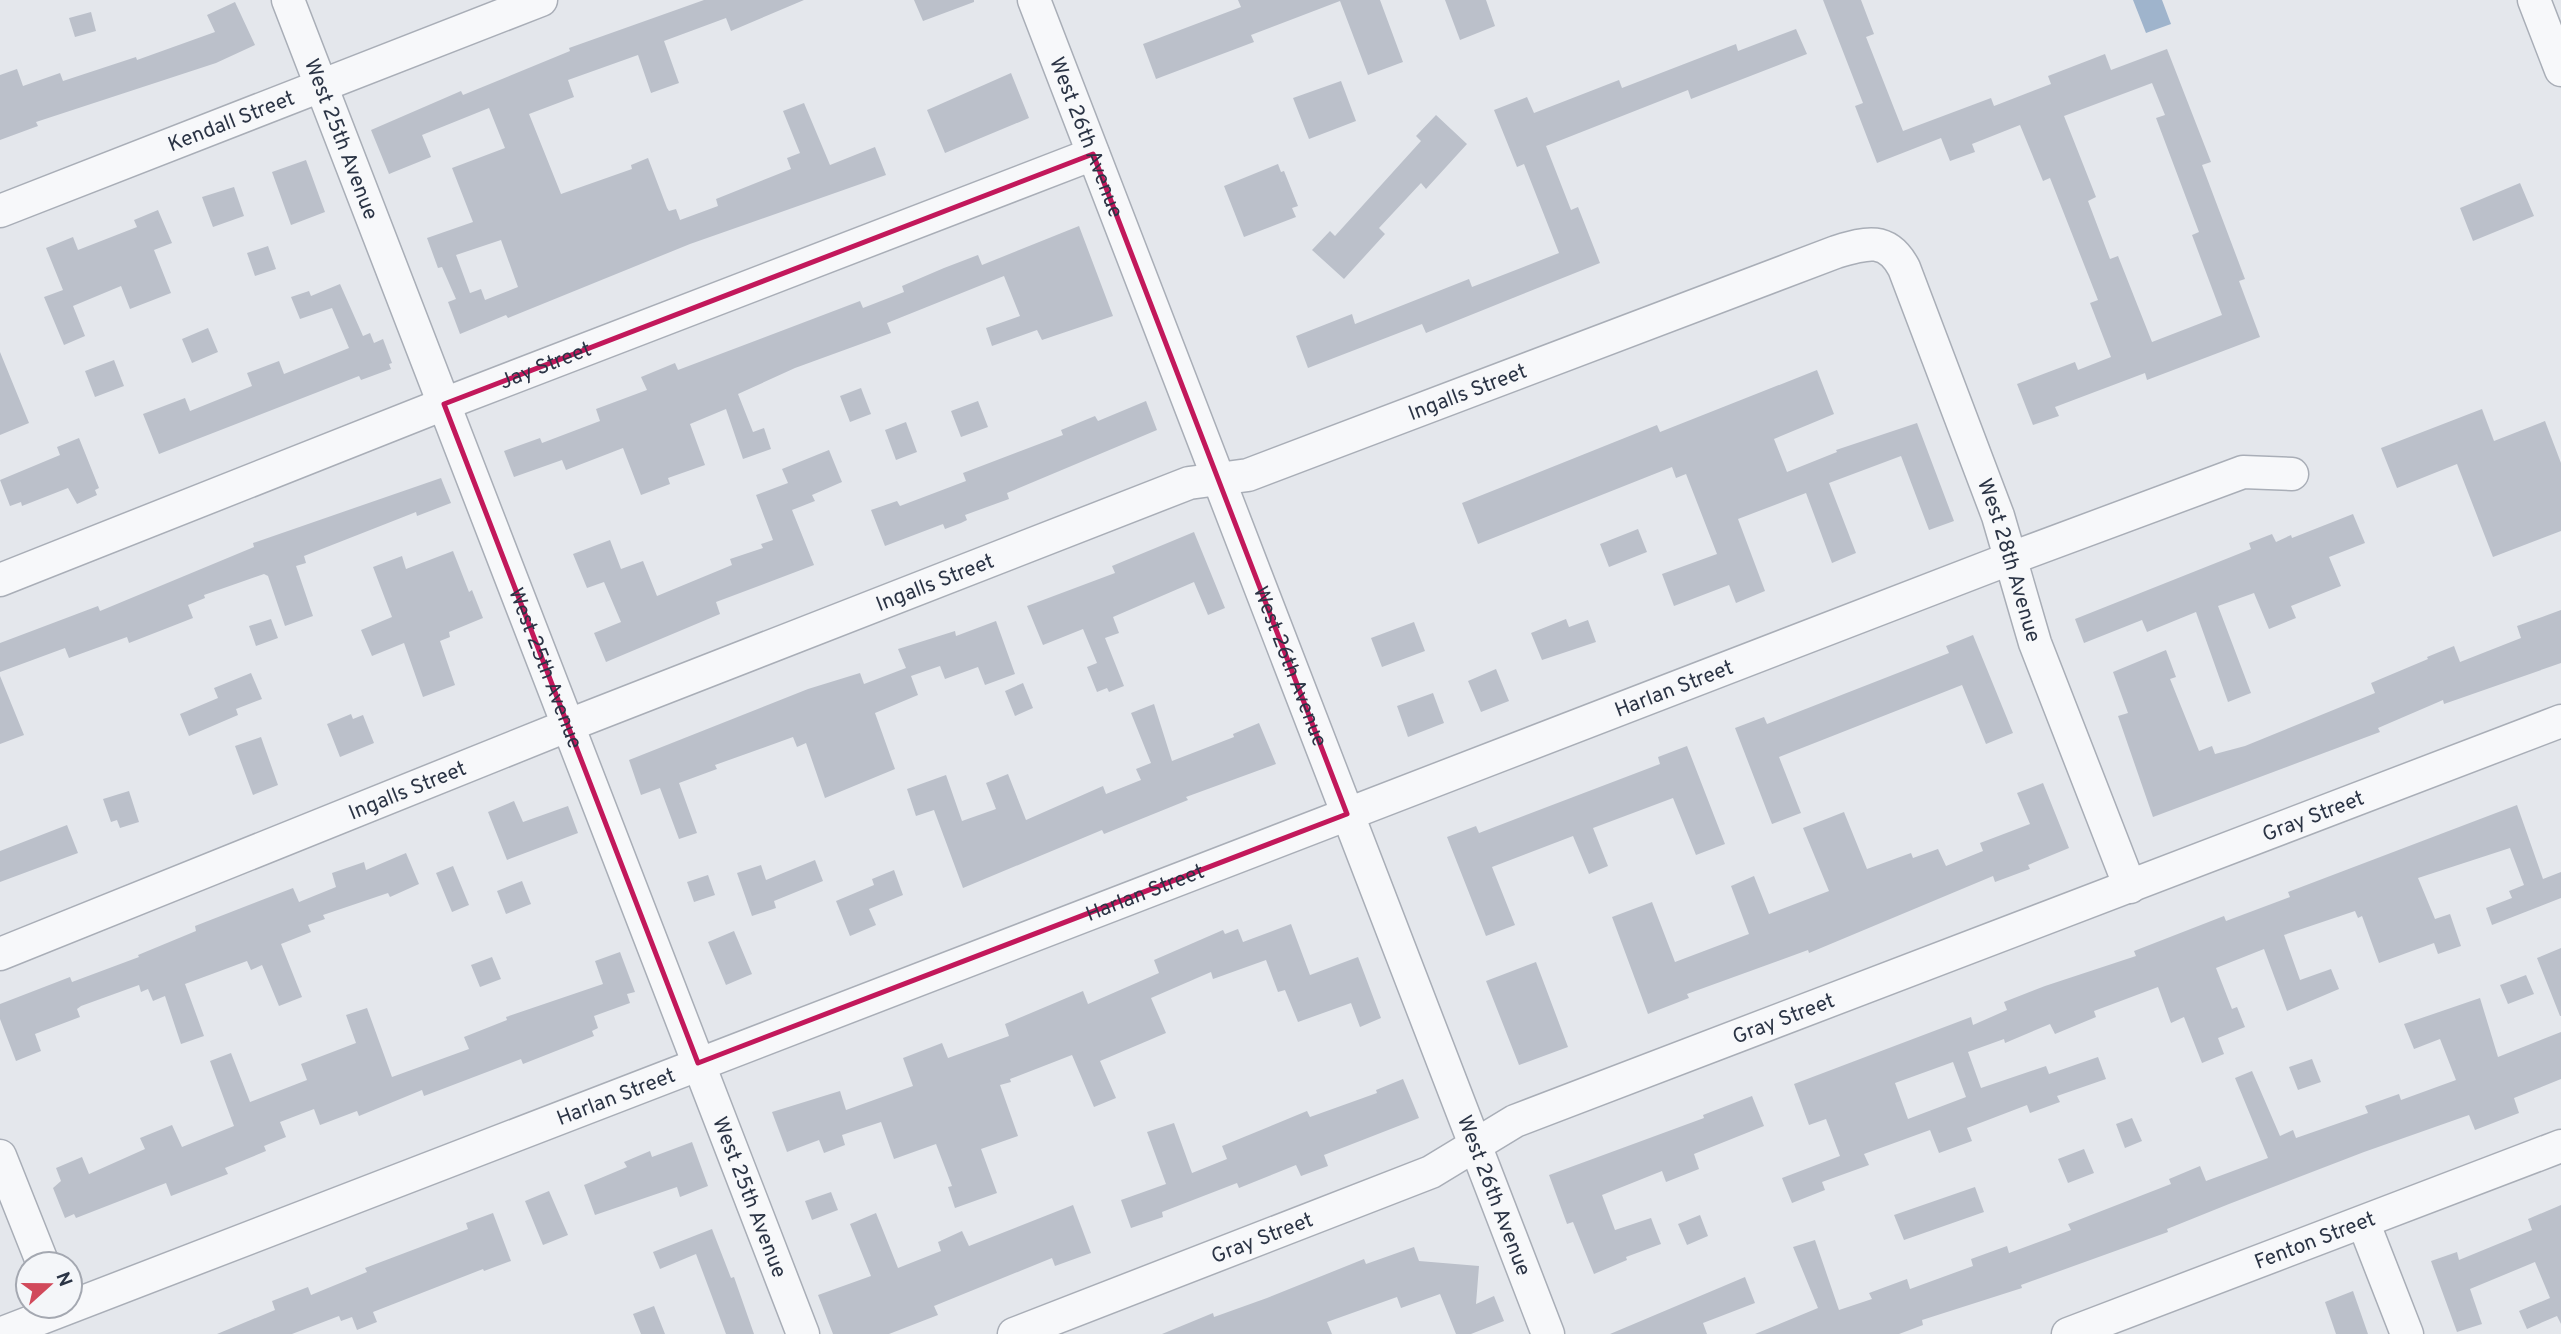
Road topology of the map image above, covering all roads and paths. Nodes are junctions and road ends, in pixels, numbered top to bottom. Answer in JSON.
{"nodes":[{"id":1,"x":288,"y":0,"type":"edge"},
{"id":2,"x":541,"y":0,"type":"edge"},
{"id":3,"x":1034,"y":0,"type":"edge"},
{"id":4,"x":2534,"y":0,"type":"edge"},
{"id":5,"x":2561,"y":70,"type":"edge"},
{"id":6,"x":320,"y":84,"type":"junction"},
{"id":7,"x":1093,"y":154,"type":"junction"},
{"id":8,"x":0,"y":211,"type":"edge"},
{"id":9,"x":1879,"y":244,"type":"joint"},
{"id":10,"x":444,"y":404,"type":"junction"},
{"id":11,"x":2292,"y":474,"type":"dead end"},
{"id":12,"x":1219,"y":479,"type":"junction"},
{"id":13,"x":2009,"y":559,"type":"junction"},
{"id":14,"x":0,"y":580,"type":"edge"},
{"id":15,"x":2561,"y":720,"type":"edge"},
{"id":16,"x":569,"y":725,"type":"junction"},
{"id":17,"x":1347,"y":814,"type":"junction"},
{"id":18,"x":2130,"y":887,"type":"junction"},
{"id":19,"x":0,"y":954,"type":"edge"},
{"id":20,"x":698,"y":1063,"type":"junction"},
{"id":21,"x":1475,"y":1145,"type":"junction"},
{"id":22,"x":2561,"y":1146,"type":"edge"},
{"id":23,"x":0,"y":1156,"type":"edge"},
{"id":24,"x":2364,"y":1224,"type":"junction"},
{"id":25,"x":37,"y":1250,"type":"edge"},
{"id":26,"x":84,"y":1309,"type":"edge"},
{"id":27,"x":52,"y":1320,"type":"edge"},
{"id":28,"x":0,"y":1334,"type":"edge"},
{"id":29,"x":803,"y":1334,"type":"edge"},
{"id":30,"x":1014,"y":1334,"type":"edge"},
{"id":31,"x":1548,"y":1334,"type":"edge"},
{"id":32,"x":2068,"y":1334,"type":"edge"},
{"id":33,"x":2407,"y":1334,"type":"edge"}],
"edges":[{"from":1,"to":6,"type":"street","name":"West 25th Avenue"},
{"from":2,"to":6,"type":"street","name":"Kendall Street"},
{"from":3,"to":7,"type":"street","name":"West 26th Avenue"},
{"from":4,"to":5,"type":"street"},
{"from":6,"to":8,"type":"street","name":"Kendall Street"},
{"from":6,"to":10,"type":"street","name":"West 25th Avenue"},
{"from":7,"to":10,"type":"street","name":"Jay Street"},
{"from":7,"to":12,"type":"street","name":"West 26th Avenue"},
{"from":9,"to":12,"type":"street","name":"Ingalls Street"},
{"from":9,"to":13,"type":"street","name":"West 28th Avenue"},
{"from":10,"to":14,"type":"street","name":"Jay Street"},
{"from":10,"to":16,"type":"street","name":"West 25th Avenue"},
{"from":11,"to":13,"type":"street","name":"Harlan Street"},
{"from":12,"to":16,"type":"street","name":"Ingalls Street"},
{"from":12,"to":17,"type":"street","name":"West 26th Avenue"},
{"from":13,"to":17,"type":"street","name":"Harlan Street"},
{"from":13,"to":18,"type":"street","name":"West 28th Avenue"},
{"from":15,"to":18,"type":"street","name":"Gray Street"},
{"from":16,"to":19,"type":"street","name":"Ingalls Street"},
{"from":16,"to":20,"type":"street","name":"West 25th Avenue"},
{"from":17,"to":20,"type":"street","name":"Harlan Street"},
{"from":17,"to":21,"type":"street","name":"West 26th Avenue"},
{"from":18,"to":21,"type":"street","name":"Gray Street"},
{"from":20,"to":26,"type":"street","name":"Harlan Street"},
{"from":20,"to":29,"type":"street","name":"West 25th Avenue"},
{"from":21,"to":30,"type":"street","name":"Gray Street"},
{"from":21,"to":31,"type":"street","name":"West 26th Avenue"},
{"from":22,"to":24,"type":"street","name":"Fenton Street"},
{"from":23,"to":25,"type":"street"},
{"from":24,"to":32,"type":"street","name":"Fenton Street"},
{"from":24,"to":33,"type":"street"},
{"from":27,"to":28,"type":"street","name":"Harlan Street"}]}
